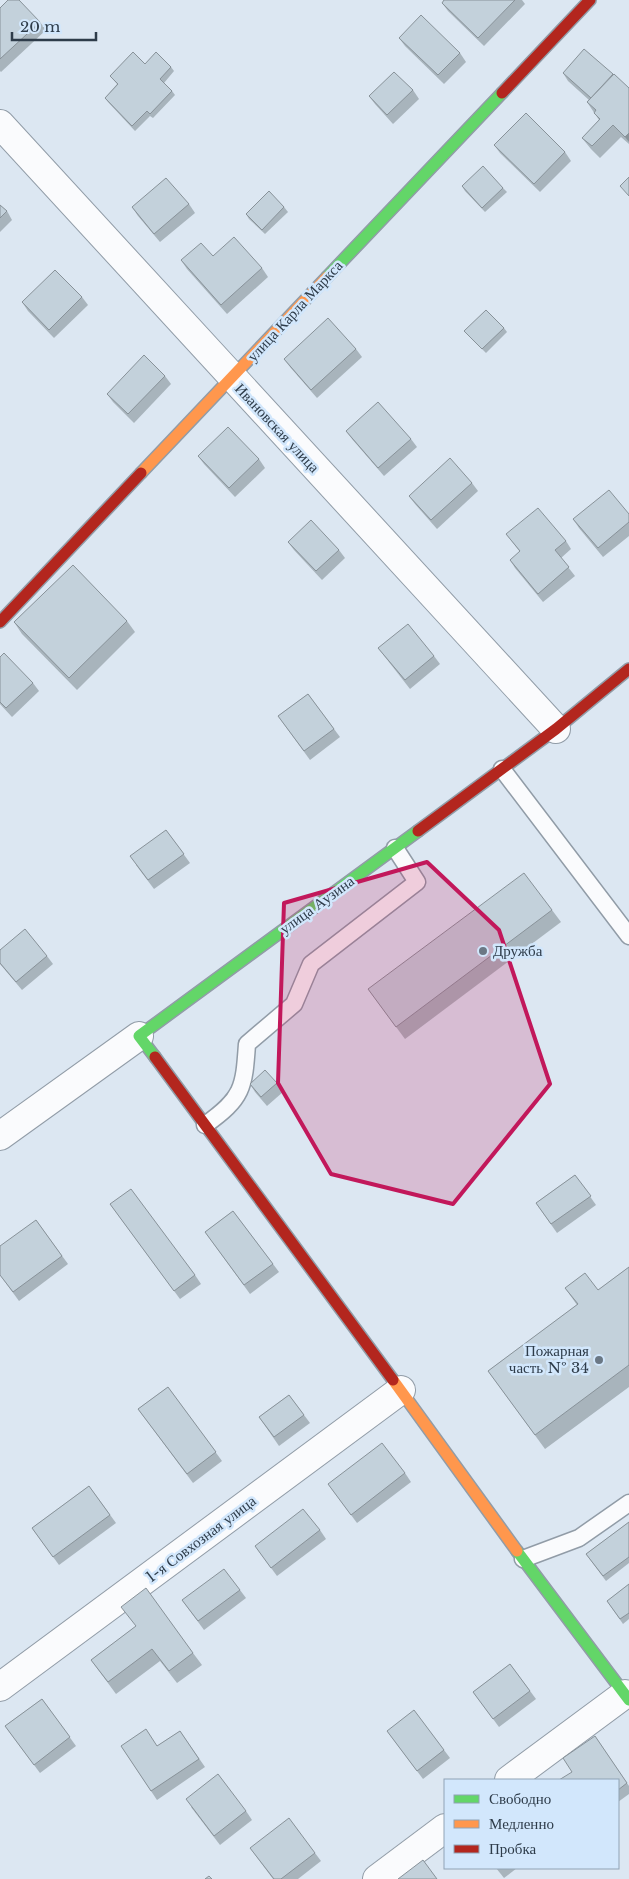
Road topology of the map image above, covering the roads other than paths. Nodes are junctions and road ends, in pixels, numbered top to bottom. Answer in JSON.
{"nodes":[{"id":1,"x":590,"y":0,"type":"edge"},
{"id":2,"x":0,"y":124,"type":"edge"},
{"id":3,"x":231,"y":378,"type":"junction"},
{"id":4,"x":0,"y":622,"type":"edge"},
{"id":5,"x":629,"y":669,"type":"edge"},
{"id":6,"x":556,"y":729,"type":"junction"},
{"id":7,"x":502,"y":769,"type":"junction"},
{"id":8,"x":395,"y":848,"type":"junction"},
{"id":9,"x":629,"y":936,"type":"edge"},
{"id":10,"x":139,"y":1036,"type":"junction"},
{"id":11,"x":205,"y":1125,"type":"junction"},
{"id":12,"x":0,"y":1136,"type":"edge"},
{"id":13,"x":401,"y":1390,"type":"junction"},
{"id":14,"x":629,"y":1503,"type":"edge"},
{"id":15,"x":523,"y":1559,"type":"junction"},
{"id":16,"x":0,"y":1687,"type":"edge"},
{"id":17,"x":627,"y":1697,"type":"edge"},
{"id":18,"x":511,"y":1779,"type":"edge"},
{"id":19,"x":444,"y":1829,"type":"edge"},
{"id":20,"x":377,"y":1879,"type":"edge"}],
"edges":[{"from":1,"to":3,"type":"main road","name":"улица Карла Маркса"},
{"from":2,"to":3,"type":"street","name":"Ивановская улица"},
{"from":3,"to":4,"type":"main road","name":"улица Карла Маркса"},
{"from":3,"to":6,"type":"street","name":"Ивановская улица"},
{"from":5,"to":6,"type":"main road","name":"улица Аузина"},
{"from":6,"to":7,"type":"main road","name":"улица Аузина"},
{"from":7,"to":8,"type":"main road","name":"улица Аузина"},
{"from":7,"to":9,"type":"lane"},
{"from":8,"to":10,"type":"main road","name":"улица Аузина"},
{"from":8,"to":11,"type":"lane"},
{"from":10,"to":11,"type":"main road"},
{"from":10,"to":12,"type":"street","name":"улица Аузина"},
{"from":11,"to":13,"type":"main road"},
{"from":13,"to":15,"type":"main road"},
{"from":13,"to":16,"type":"street","name":"1-я Совхозная улица"},
{"from":14,"to":15,"type":"lane"},
{"from":15,"to":17,"type":"main road"},
{"from":17,"to":18,"type":"street"},
{"from":19,"to":20,"type":"street"}]}
